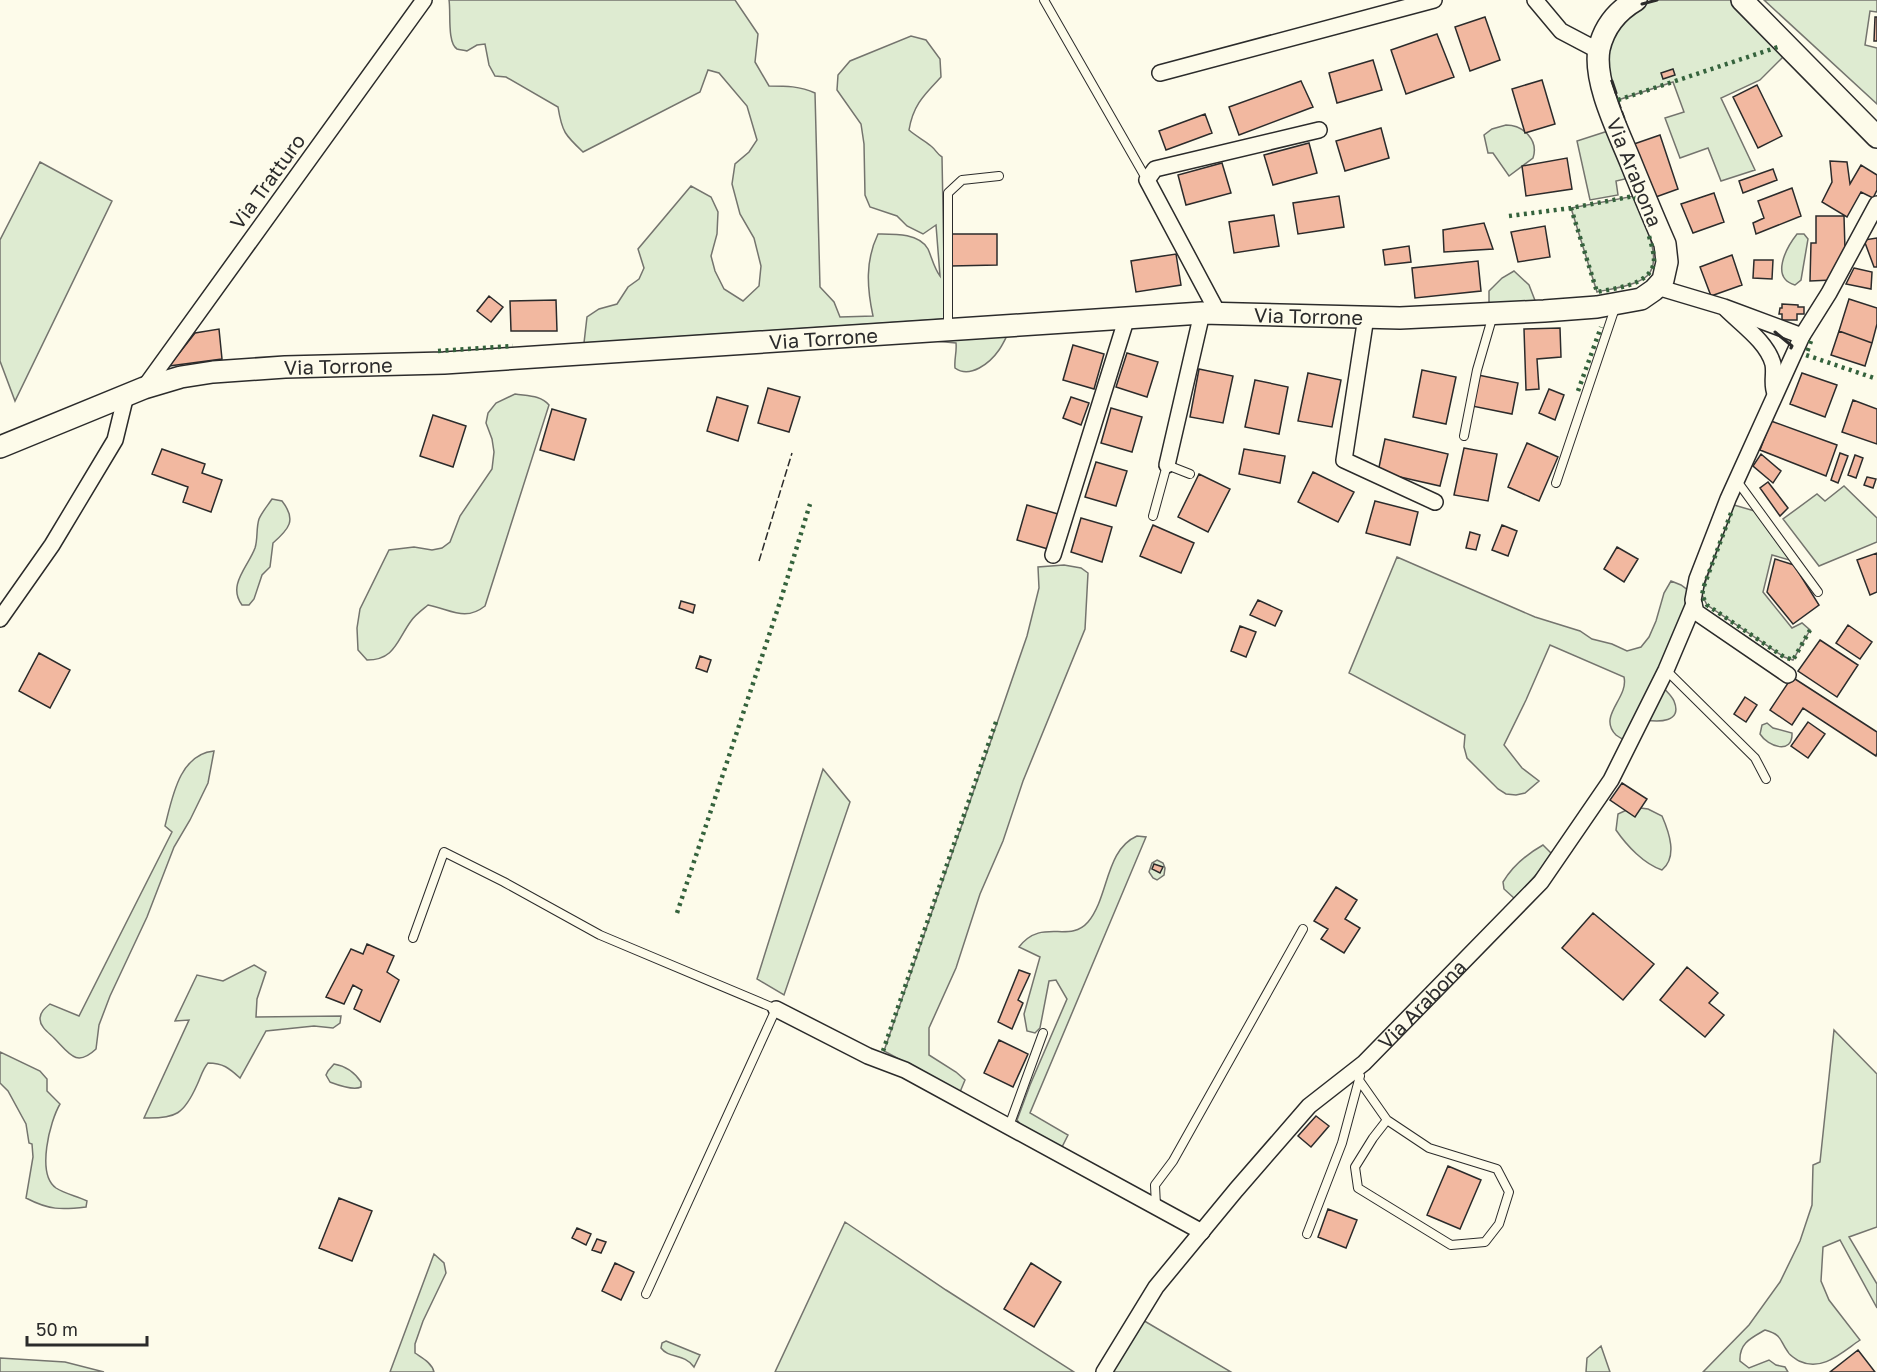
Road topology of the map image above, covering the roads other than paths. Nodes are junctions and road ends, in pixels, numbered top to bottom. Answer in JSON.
{"nodes":[{"id":1,"x":424,"y":0,"type":"edge"},
{"id":2,"x":1044,"y":0,"type":"edge"},
{"id":3,"x":1434,"y":0,"type":"edge"},
{"id":4,"x":1535,"y":0,"type":"edge"},
{"id":5,"x":1636,"y":0,"type":"edge"},
{"id":6,"x":1742,"y":0,"type":"edge"},
{"id":7,"x":1599,"y":51,"type":"junction"},
{"id":8,"x":1160,"y":73,"type":"dead end"},
{"id":9,"x":1319,"y":130,"type":"dead end"},
{"id":10,"x":1877,"y":137,"type":"edge"},
{"id":11,"x":999,"y":176,"type":"dead end"},
{"id":12,"x":1147,"y":180,"type":"junction"},
{"id":13,"x":1877,"y":204,"type":"edge"},
{"id":14,"x":1657,"y":287,"type":"junction"},
{"id":15,"x":1616,"y":303,"type":"junction"},
{"id":16,"x":1724,"y":307,"type":"junction"},
{"id":17,"x":1210,"y":313,"type":"junction"},
{"id":18,"x":1493,"y":314,"type":"junction"},
{"id":19,"x":1127,"y":317,"type":"junction"},
{"id":20,"x":1366,"y":317,"type":"junction"},
{"id":21,"x":948,"y":329,"type":"junction"},
{"id":22,"x":1802,"y":336,"type":"junction"},
{"id":23,"x":135,"y":391,"type":"junction"},
{"id":24,"x":1775,"y":393,"type":"junction"},
{"id":25,"x":1464,"y":436,"type":"dead end"},
{"id":26,"x":0,"y":447,"type":"edge"},
{"id":27,"x":1167,"y":465,"type":"junction"},
{"id":28,"x":1190,"y":474,"type":"dead end"},
{"id":29,"x":1737,"y":481,"type":"junction"},
{"id":30,"x":1556,"y":483,"type":"dead end"},
{"id":31,"x":1435,"y":502,"type":"dead end"},
{"id":32,"x":1153,"y":516,"type":"dead end"},
{"id":33,"x":1053,"y":555,"type":"dead end"},
{"id":34,"x":1818,"y":592,"type":"dead end"},
{"id":35,"x":1694,"y":604,"type":"junction"},
{"id":36,"x":0,"y":619,"type":"edge"},
{"id":37,"x":1666,"y":670,"type":"junction"},
{"id":38,"x":1788,"y":675,"type":"dead end"},
{"id":39,"x":1766,"y":779,"type":"dead end"},
{"id":40,"x":1303,"y":929,"type":"dead end"},
{"id":41,"x":413,"y":938,"type":"dead end"},
{"id":42,"x":777,"y":1010,"type":"junction"},
{"id":43,"x":1043,"y":1033,"type":"dead end"},
{"id":44,"x":1364,"y":1063,"type":"junction"},
{"id":45,"x":1359,"y":1080,"type":"junction"},
{"id":46,"x":1388,"y":1120,"type":"junction"},
{"id":47,"x":1009,"y":1126,"type":"junction"},
{"id":48,"x":1156,"y":1206,"type":"junction"},
{"id":49,"x":1202,"y":1232,"type":"junction"},
{"id":50,"x":1306,"y":1234,"type":"dead end"},
{"id":51,"x":646,"y":1294,"type":"dead end"},
{"id":52,"x":1104,"y":1372,"type":"edge"}],
"edges":[{"from":1,"to":23,"type":"street","name":"Via Tratturo"},
{"from":2,"to":12,"type":"lane"},
{"from":3,"to":8,"type":"street"},
{"from":4,"to":7,"type":"street"},
{"from":5,"to":7,"type":"main road","name":"Via Arabona"},
{"from":6,"to":10,"type":"main road"},
{"from":7,"to":14,"type":"main road","name":"Via Arabona"},
{"from":9,"to":12,"type":"street"},
{"from":11,"to":21,"type":"lane"},
{"from":12,"to":17,"type":"street"},
{"from":13,"to":22,"type":"street","name":"Via Arabona"},
{"from":14,"to":15,"type":"main road","name":"Via Torrone"},
{"from":14,"to":16,"type":"street"},
{"from":15,"to":18,"type":"main road","name":"Via Torrone"},
{"from":15,"to":30,"type":"lane"},
{"from":16,"to":22,"type":"street"},
{"from":16,"to":24,"type":"street"},
{"from":17,"to":19,"type":"main road","name":"Via Torrone"},
{"from":17,"to":20,"type":"main road","name":"Via Torrone"},
{"from":17,"to":27,"type":"street"},
{"from":18,"to":20,"type":"main road","name":"Via Torrone"},
{"from":18,"to":25,"type":"lane"},
{"from":19,"to":21,"type":"main road","name":"Via Torrone"},
{"from":19,"to":33,"type":"street"},
{"from":20,"to":31,"type":"street"},
{"from":21,"to":23,"type":"main road","name":"Via Torrone"},
{"from":22,"to":24,"type":"street","name":"Via Arabona"},
{"from":23,"to":26,"type":"main road","name":"Via Torrone"},
{"from":23,"to":36,"type":"street"},
{"from":24,"to":29,"type":"street","name":"Via Arabona"},
{"from":27,"to":28,"type":"lane"},
{"from":27,"to":32,"type":"lane"},
{"from":29,"to":34,"type":"lane"},
{"from":29,"to":35,"type":"street","name":"Via Arabona"},
{"from":35,"to":37,"type":"street","name":"Via Arabona"},
{"from":35,"to":38,"type":"street"},
{"from":37,"to":39,"type":"lane"},
{"from":37,"to":44,"type":"street","name":"Via Arabona"},
{"from":40,"to":48,"type":"lane"},
{"from":41,"to":42,"type":"lane"},
{"from":42,"to":47,"type":"street"},
{"from":42,"to":51,"type":"lane"},
{"from":43,"to":47,"type":"lane"},
{"from":44,"to":45,"type":"lane"},
{"from":44,"to":49,"type":"street","name":"Via Arabona"},
{"from":45,"to":46,"type":"lane"},
{"from":45,"to":50,"type":"lane"},
{"from":46,"to":46,"type":"lane"},
{"from":47,"to":48,"type":"street"},
{"from":48,"to":49,"type":"street"},
{"from":49,"to":52,"type":"street","name":"Via Arabona"}]}
